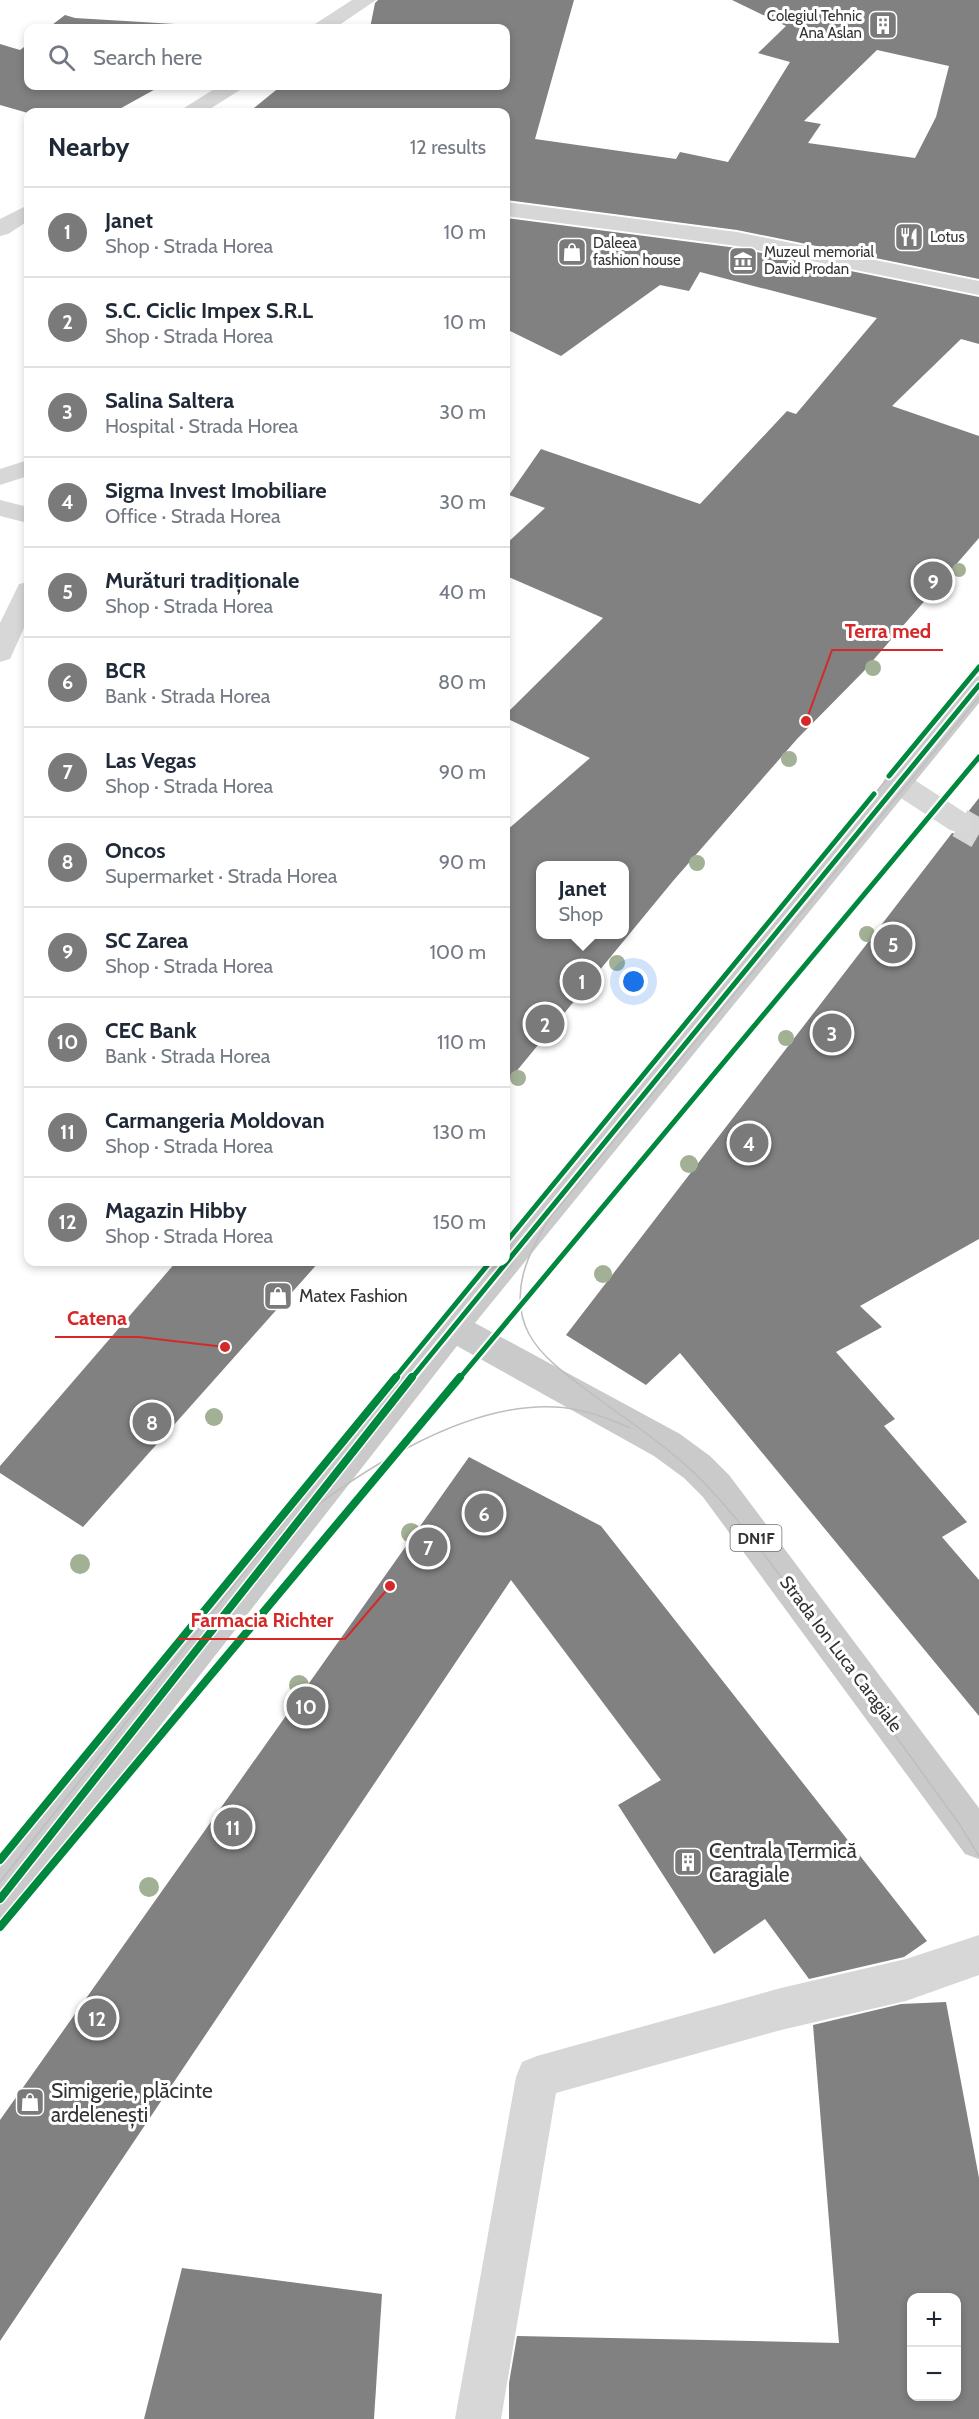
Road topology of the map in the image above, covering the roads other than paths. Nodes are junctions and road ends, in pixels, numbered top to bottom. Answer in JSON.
{"nodes":[{"id":1,"x":366,"y":0,"type":"edge"},
{"id":2,"x":328,"y":24,"type":"edge"},
{"id":3,"x":227,"y":90,"type":"edge"},
{"id":4,"x":197,"y":108,"type":"edge"},
{"id":5,"x":510,"y":210,"type":"edge"},
{"id":6,"x":24,"y":214,"type":"edge"},
{"id":7,"x":540,"y":214,"type":"junction"},
{"id":8,"x":510,"y":225,"type":"edge"},
{"id":9,"x":0,"y":229,"type":"edge"},
{"id":10,"x":979,"y":288,"type":"edge"},
{"id":11,"x":24,"y":469,"type":"edge"},
{"id":12,"x":0,"y":477,"type":"edge"},
{"id":13,"x":0,"y":508,"type":"edge"},
{"id":14,"x":24,"y":514,"type":"edge"},
{"id":15,"x":23,"y":617,"type":"edge"},
{"id":16,"x":0,"y":651,"type":"edge"},
{"id":17,"x":979,"y":685,"type":"edge"},
{"id":18,"x":897,"y":782,"type":"junction"},
{"id":19,"x":960,"y":823,"type":"tunnel mouth"},
{"id":20,"x":510,"y":1256,"type":"edge"},
{"id":21,"x":502,"y":1266,"type":"edge"},
{"id":22,"x":452,"y":1327,"type":"junction"},
{"id":23,"x":979,"y":1840,"type":"edge"},
{"id":24,"x":0,"y":1899,"type":"edge"},
{"id":25,"x":979,"y":1955,"type":"edge"},
{"id":26,"x":478,"y":2419,"type":"edge"}],
"edges":[{"from":1,"to":2,"type":"street"},
{"from":3,"to":4,"type":"street"},
{"from":5,"to":7,"type":"street"},
{"from":6,"to":9,"type":"street"},
{"from":7,"to":8,"type":"street"},
{"from":7,"to":10,"type":"street"},
{"from":11,"to":12,"type":"street"},
{"from":13,"to":14,"type":"street"},
{"from":15,"to":16,"type":"street"},
{"from":17,"to":18,"type":"main road"},
{"from":18,"to":19,"type":"street"},
{"from":18,"to":20,"type":"main road"},
{"from":21,"to":22,"type":"main road"},
{"from":22,"to":23,"type":"main road","name":"Strada Ion Luca Caragiale","number":"DN1F"},
{"from":22,"to":24,"type":"main road"},
{"from":25,"to":26,"type":"street"}]}
